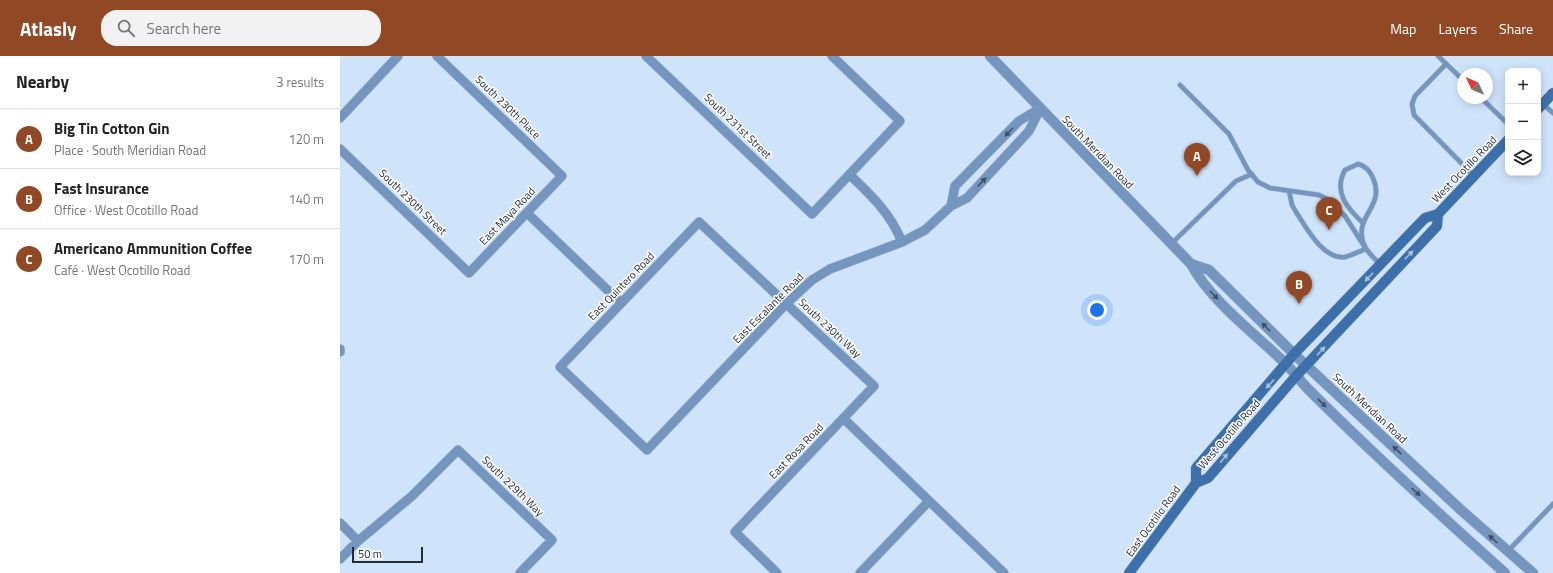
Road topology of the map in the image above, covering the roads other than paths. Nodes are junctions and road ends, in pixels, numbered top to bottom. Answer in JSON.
{"nodes":[{"id":1,"x":398,"y":56,"type":"edge"},
{"id":2,"x":437,"y":56,"type":"edge"},
{"id":3,"x":646,"y":56,"type":"edge"},
{"id":4,"x":832,"y":56,"type":"edge"},
{"id":5,"x":990,"y":56,"type":"edge"},
{"id":6,"x":1438,"y":56,"type":"edge"},
{"id":7,"x":1446,"y":64,"type":"junction"},
{"id":8,"x":1457,"y":74,"type":"edge"},
{"id":9,"x":1180,"y":85,"type":"dead end"},
{"id":10,"x":1553,"y":93,"type":"edge"},
{"id":11,"x":1487,"y":104,"type":"edge"},
{"id":12,"x":1541,"y":106,"type":"edge"},
{"id":13,"x":1040,"y":109,"type":"junction"},
{"id":14,"x":1553,"y":113,"type":"edge"},
{"id":15,"x":340,"y":118,"type":"edge"},
{"id":16,"x":1505,"y":121,"type":"edge"},
{"id":17,"x":1505,"y":143,"type":"edge"},
{"id":18,"x":340,"y":149,"type":"edge"},
{"id":19,"x":1252,"y":174,"type":"junction"},
{"id":20,"x":850,"y":175,"type":"junction"},
{"id":21,"x":562,"y":176,"type":"joint"},
{"id":22,"x":1474,"y":176,"type":"junction"},
{"id":23,"x":1289,"y":191,"type":"junction"},
{"id":24,"x":952,"y":206,"type":"junction"},
{"id":25,"x":527,"y":213,"type":"junction"},
{"id":26,"x":1438,"y":214,"type":"junction"},
{"id":27,"x":699,"y":222,"type":"joint"},
{"id":28,"x":1363,"y":223,"type":"junction"},
{"id":29,"x":902,"y":242,"type":"junction"},
{"id":30,"x":1171,"y":244,"type":"junction"},
{"id":31,"x":1366,"y":248,"type":"junction"},
{"id":32,"x":1191,"y":264,"type":"junction"},
{"id":33,"x":1381,"y":265,"type":"junction"},
{"id":34,"x":469,"y":273,"type":"joint"},
{"id":35,"x":621,"y":303,"type":"junction"},
{"id":36,"x":786,"y":304,"type":"junction"},
{"id":37,"x":1294,"y":354,"type":"junction"},
{"id":38,"x":1286,"y":364,"type":"junction"},
{"id":39,"x":1307,"y":366,"type":"junction"},
{"id":40,"x":1296,"y":376,"type":"junction"},
{"id":41,"x":874,"y":386,"type":"joint"},
{"id":42,"x":844,"y":419,"type":"junction"},
{"id":43,"x":647,"y":450,"type":"joint"},
{"id":44,"x":1196,"y":483,"type":"junction"},
{"id":45,"x":929,"y":501,"type":"junction"},
{"id":46,"x":1553,"y":504,"type":"edge"},
{"id":47,"x":340,"y":523,"type":"edge"},
{"id":48,"x":358,"y":541,"type":"junction"},
{"id":49,"x":1507,"y":552,"type":"junction"},
{"id":50,"x":340,"y":559,"type":"edge"},
{"id":51,"x":520,"y":573,"type":"edge"},
{"id":52,"x":778,"y":573,"type":"edge"},
{"id":53,"x":860,"y":573,"type":"edge"},
{"id":54,"x":1004,"y":573,"type":"edge"},
{"id":55,"x":1129,"y":573,"type":"edge"},
{"id":56,"x":1505,"y":573,"type":"edge"},
{"id":57,"x":1533,"y":573,"type":"edge"}],
"edges":[{"from":1,"to":15,"type":"street"},
{"from":2,"to":21,"type":"street","name":"South 230th Place"},
{"from":3,"to":20,"type":"street","name":"South 231st Street"},
{"from":4,"to":20,"type":"street"},
{"from":5,"to":13,"type":"street","name":"South Meridian Road"},
{"from":6,"to":7,"type":"lane"},
{"from":7,"to":8,"type":"lane"},
{"from":7,"to":22,"type":"lane"},
{"from":9,"to":19,"type":"lane"},
{"from":10,"to":12,"type":"main road"},
{"from":11,"to":16,"type":"lane"},
{"from":12,"to":14,"type":"lane"},
{"from":24,"to":13,"type":"street","name":"East Escalante Road","one_way":true},
{"from":13,"to":24,"type":"street","one_way":true},
{"from":13,"to":30,"type":"street","name":"South Meridian Road"},
{"from":17,"to":22,"type":"main road","name":"West Ocotillo Road"},
{"from":18,"to":34,"type":"street","name":"South 230th Street"},
{"from":19,"to":23,"type":"lane"},
{"from":19,"to":30,"type":"lane"},
{"from":20,"to":29,"type":"street"},
{"from":21,"to":25,"type":"street","name":"East Maya Road"},
{"from":22,"to":26,"type":"main road","name":"West Ocotillo Road"},
{"from":23,"to":31,"type":"lane"},
{"from":23,"to":31,"type":"lane"},
{"from":24,"to":29,"type":"street","name":"East Escalante Road"},
{"from":25,"to":34,"type":"street","name":"East Maya Road"},
{"from":25,"to":35,"type":"street"},
{"from":26,"to":33,"type":"main road","name":"West Ocotillo Road"},
{"from":39,"to":26,"type":"main road","name":"West Ocotillo Road","one_way":true},
{"from":27,"to":35,"type":"street","name":"East Quintero Road"},
{"from":27,"to":36,"type":"street","name":"South 230th Way"},
{"from":28,"to":28,"type":"lane"},
{"from":28,"to":31,"type":"lane"},
{"from":29,"to":36,"type":"street","name":"East Escalante Road"},
{"from":30,"to":32,"type":"street","name":"South Meridian Road"},
{"from":31,"to":33,"type":"lane"},
{"from":37,"to":32,"type":"street","name":"South Meridian Road","one_way":true},
{"from":32,"to":38,"type":"street","name":"South Meridian Road","one_way":true},
{"from":33,"to":37,"type":"main road","name":"West Ocotillo Road","one_way":true},
{"from":35,"to":43,"type":"street","name":"East Quintero Road"},
{"from":36,"to":41,"type":"street","name":"South 230th Way"},
{"from":36,"to":43,"type":"street","name":"East Escalante Road"},
{"from":37,"to":38,"type":"main road","name":"West Ocotillo Road"},
{"from":37,"to":39,"type":"street","name":"South Meridian Road"},
{"from":38,"to":40,"type":"street","name":"South Meridian Road"},
{"from":38,"to":44,"type":"main road","name":"West Ocotillo Road","one_way":true},
{"from":39,"to":40,"type":"main road","name":"West Ocotillo Road"},
{"from":49,"to":39,"type":"street","name":"South Meridian Road","one_way":true},
{"from":44,"to":40,"type":"main road","name":"West Ocotillo Road","one_way":true},
{"from":40,"to":56,"type":"street","name":"South Meridian Road","one_way":true},
{"from":41,"to":42,"type":"street","name":"East Rosa Road"},
{"from":42,"to":45,"type":"street"},
{"from":42,"to":52,"type":"street","name":"East Rosa Road"},
{"from":44,"to":55,"type":"main road","name":"East Ocotillo Road"},
{"from":45,"to":53,"type":"street"},
{"from":45,"to":54,"type":"street"},
{"from":46,"to":49,"type":"lane"},
{"from":47,"to":48,"type":"street"},
{"from":48,"to":50,"type":"street"},
{"from":48,"to":51,"type":"street","name":"South 229th Way"},
{"from":49,"to":57,"type":"street","name":"South Meridian Road"}]}
